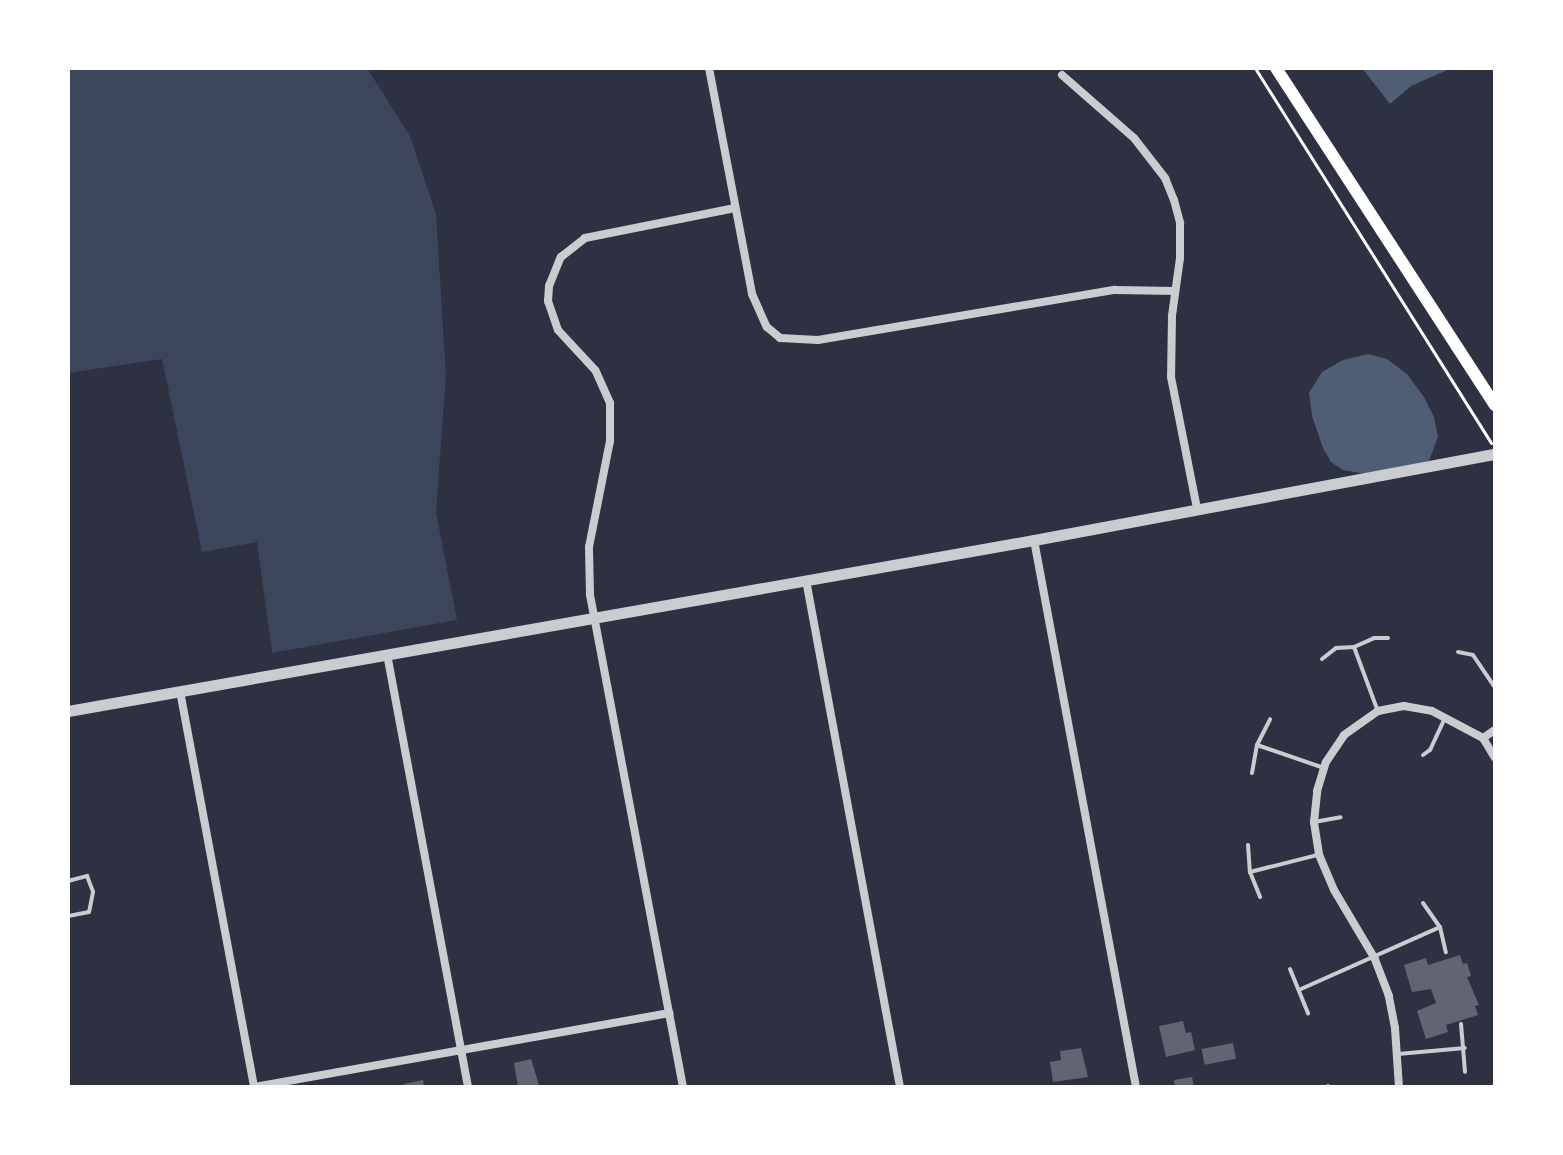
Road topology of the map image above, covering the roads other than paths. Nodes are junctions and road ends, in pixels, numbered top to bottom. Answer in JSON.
{"nodes":[{"id":1,"x":709,"y":68,"type":"edge"},
{"id":2,"x":1276,"y":68,"type":"edge"},
{"id":3,"x":1062,"y":75,"type":"dead end"},
{"id":4,"x":735,"y":208,"type":"junction"},
{"id":5,"x":1175,"y":291,"type":"junction"},
{"id":6,"x":1495,"y":405,"type":"edge"},
{"id":7,"x":1495,"y":452,"type":"edge"},
{"id":8,"x":1197,"y":508,"type":"junction"},
{"id":9,"x":1034,"y":540,"type":"junction"},
{"id":10,"x":806,"y":580,"type":"junction"},
{"id":11,"x":594,"y":618,"type":"junction"},
{"id":12,"x":1388,"y":638,"type":"dead end"},
{"id":13,"x":1354,"y":647,"type":"junction"},
{"id":14,"x":1458,"y":652,"type":"dead end"},
{"id":15,"x":387,"y":654,"type":"junction"},
{"id":16,"x":1322,"y":659,"type":"dead end"},
{"id":17,"x":1495,"y":688,"type":"edge"},
{"id":18,"x":180,"y":691,"type":"junction"},
{"id":19,"x":68,"y":711,"type":"edge"},
{"id":20,"x":1378,"y":711,"type":"junction"},
{"id":21,"x":1445,"y":717,"type":"junction"},
{"id":22,"x":1270,"y":719,"type":"dead end"},
{"id":23,"x":1495,"y":730,"type":"edge"},
{"id":24,"x":1483,"y":738,"type":"junction"},
{"id":25,"x":1257,"y":745,"type":"junction"},
{"id":26,"x":1423,"y":755,"type":"dead end"},
{"id":27,"x":1495,"y":758,"type":"edge"},
{"id":28,"x":1324,"y":768,"type":"junction"},
{"id":29,"x":1252,"y":773,"type":"dead end"},
{"id":30,"x":1341,"y":817,"type":"dead end"},
{"id":31,"x":1314,"y":822,"type":"junction"},
{"id":32,"x":1248,"y":845,"type":"dead end"},
{"id":33,"x":1319,"y":854,"type":"junction"},
{"id":34,"x":1250,"y":872,"type":"junction"},
{"id":35,"x":68,"y":881,"type":"edge"},
{"id":36,"x":1260,"y":897,"type":"dead end"},
{"id":37,"x":1423,"y":903,"type":"dead end"},
{"id":38,"x":68,"y":916,"type":"edge"},
{"id":39,"x":1440,"y":927,"type":"junction"},
{"id":40,"x":1446,"y":952,"type":"dead end"},
{"id":41,"x":1375,"y":959,"type":"junction"},
{"id":42,"x":1290,"y":969,"type":"dead end"},
{"id":43,"x":1301,"y":989,"type":"junction"},
{"id":44,"x":669,"y":1013,"type":"junction"},
{"id":45,"x":1308,"y":1013,"type":"dead end"},
{"id":46,"x":1461,"y":1024,"type":"dead end"},
{"id":47,"x":1465,"y":1048,"type":"junction"},
{"id":48,"x":462,"y":1050,"type":"junction"},
{"id":49,"x":1398,"y":1054,"type":"junction"},
{"id":50,"x":1465,"y":1072,"type":"dead end"},
{"id":51,"x":254,"y":1087,"type":"edge"},
{"id":52,"x":468,"y":1087,"type":"edge"},
{"id":53,"x":683,"y":1087,"type":"edge"},
{"id":54,"x":900,"y":1087,"type":"edge"},
{"id":55,"x":1136,"y":1087,"type":"edge"},
{"id":56,"x":1399,"y":1087,"type":"edge"}],
"edges":[{"from":1,"to":4,"type":"street"},
{"from":2,"to":6,"type":"main road"},
{"from":3,"to":5,"type":"street"},
{"from":4,"to":5,"type":"street"},
{"from":4,"to":11,"type":"street"},
{"from":5,"to":8,"type":"street"},
{"from":7,"to":8,"type":"street"},
{"from":8,"to":9,"type":"street"},
{"from":9,"to":10,"type":"street"},
{"from":9,"to":55,"type":"street"},
{"from":10,"to":11,"type":"street"},
{"from":10,"to":54,"type":"street"},
{"from":11,"to":15,"type":"street"},
{"from":11,"to":44,"type":"street"},
{"from":12,"to":13,"type":"lane"},
{"from":13,"to":16,"type":"lane"},
{"from":13,"to":20,"type":"lane"},
{"from":14,"to":17,"type":"lane"},
{"from":15,"to":18,"type":"street"},
{"from":15,"to":48,"type":"street"},
{"from":18,"to":19,"type":"street"},
{"from":18,"to":51,"type":"street"},
{"from":20,"to":21,"type":"street"},
{"from":20,"to":28,"type":"street"},
{"from":21,"to":24,"type":"street"},
{"from":21,"to":26,"type":"lane"},
{"from":22,"to":25,"type":"lane"},
{"from":23,"to":24,"type":"street"},
{"from":24,"to":27,"type":"street"},
{"from":25,"to":28,"type":"lane"},
{"from":25,"to":29,"type":"lane"},
{"from":28,"to":31,"type":"street"},
{"from":30,"to":31,"type":"lane"},
{"from":31,"to":33,"type":"street"},
{"from":32,"to":34,"type":"lane"},
{"from":33,"to":34,"type":"lane"},
{"from":33,"to":41,"type":"street"},
{"from":34,"to":36,"type":"lane"},
{"from":35,"to":38,"type":"lane"},
{"from":37,"to":39,"type":"lane"},
{"from":39,"to":40,"type":"lane"},
{"from":39,"to":41,"type":"lane"},
{"from":41,"to":43,"type":"lane"},
{"from":41,"to":49,"type":"street"},
{"from":42,"to":43,"type":"lane"},
{"from":43,"to":45,"type":"lane"},
{"from":44,"to":48,"type":"street"},
{"from":44,"to":53,"type":"street"},
{"from":46,"to":47,"type":"lane"},
{"from":47,"to":49,"type":"lane"},
{"from":47,"to":50,"type":"lane"},
{"from":48,"to":51,"type":"street"},
{"from":48,"to":52,"type":"street"},
{"from":49,"to":56,"type":"street"}]}
